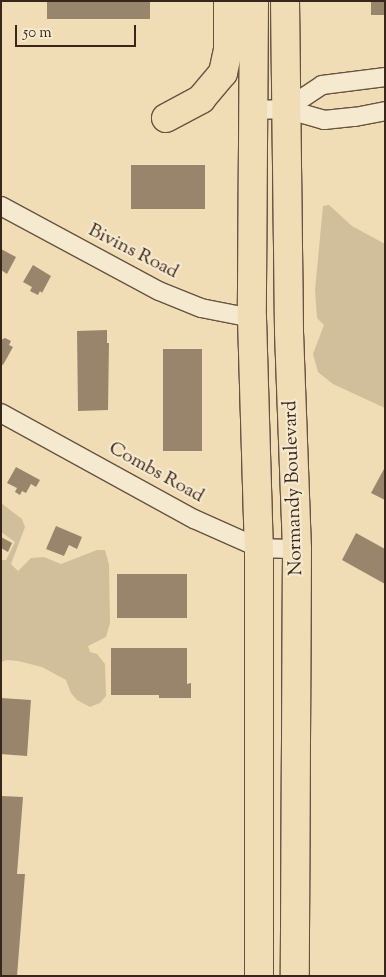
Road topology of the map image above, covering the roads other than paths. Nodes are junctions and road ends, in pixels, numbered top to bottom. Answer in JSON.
{"nodes":[{"id":1,"x":228,"y":1,"type":"edge"},
{"id":2,"x":254,"y":1,"type":"edge"},
{"id":3,"x":285,"y":1,"type":"edge"},
{"id":4,"x":385,"y":77,"type":"edge"},
{"id":5,"x":286,"y":109,"type":"junction"},
{"id":6,"x":255,"y":110,"type":"junction"},
{"id":7,"x":385,"y":111,"type":"edge"},
{"id":8,"x":166,"y":118,"type":"dead end"},
{"id":9,"x":1,"y":206,"type":"edge"},
{"id":10,"x":252,"y":318,"type":"junction"},
{"id":11,"x":1,"y":413,"type":"edge"},
{"id":12,"x":259,"y":548,"type":"junction"},
{"id":13,"x":297,"y":549,"type":"junction"},
{"id":14,"x":259,"y":976,"type":"edge"},
{"id":15,"x":295,"y":976,"type":"edge"}],
"edges":[{"from":1,"to":8,"type":"main road"},
{"from":2,"to":6,"type":"main road","name":"Normandy Boulevard"},
{"from":3,"to":5,"type":"main road","name":"Normandy Boulevard"},
{"from":4,"to":5,"type":"street"},
{"from":5,"to":6,"type":"street"},
{"from":5,"to":7,"type":"street"},
{"from":5,"to":13,"type":"main road","name":"Normandy Boulevard"},
{"from":6,"to":10,"type":"main road","name":"Normandy Boulevard"},
{"from":9,"to":10,"type":"street","name":"Bivins Road"},
{"from":10,"to":12,"type":"main road","name":"Normandy Boulevard"},
{"from":11,"to":12,"type":"street","name":"Combs Road"},
{"from":12,"to":13,"type":"street","name":"Combs Road"},
{"from":12,"to":14,"type":"main road","name":"Normandy Boulevard"},
{"from":13,"to":15,"type":"main road","name":"Normandy Boulevard"}]}
